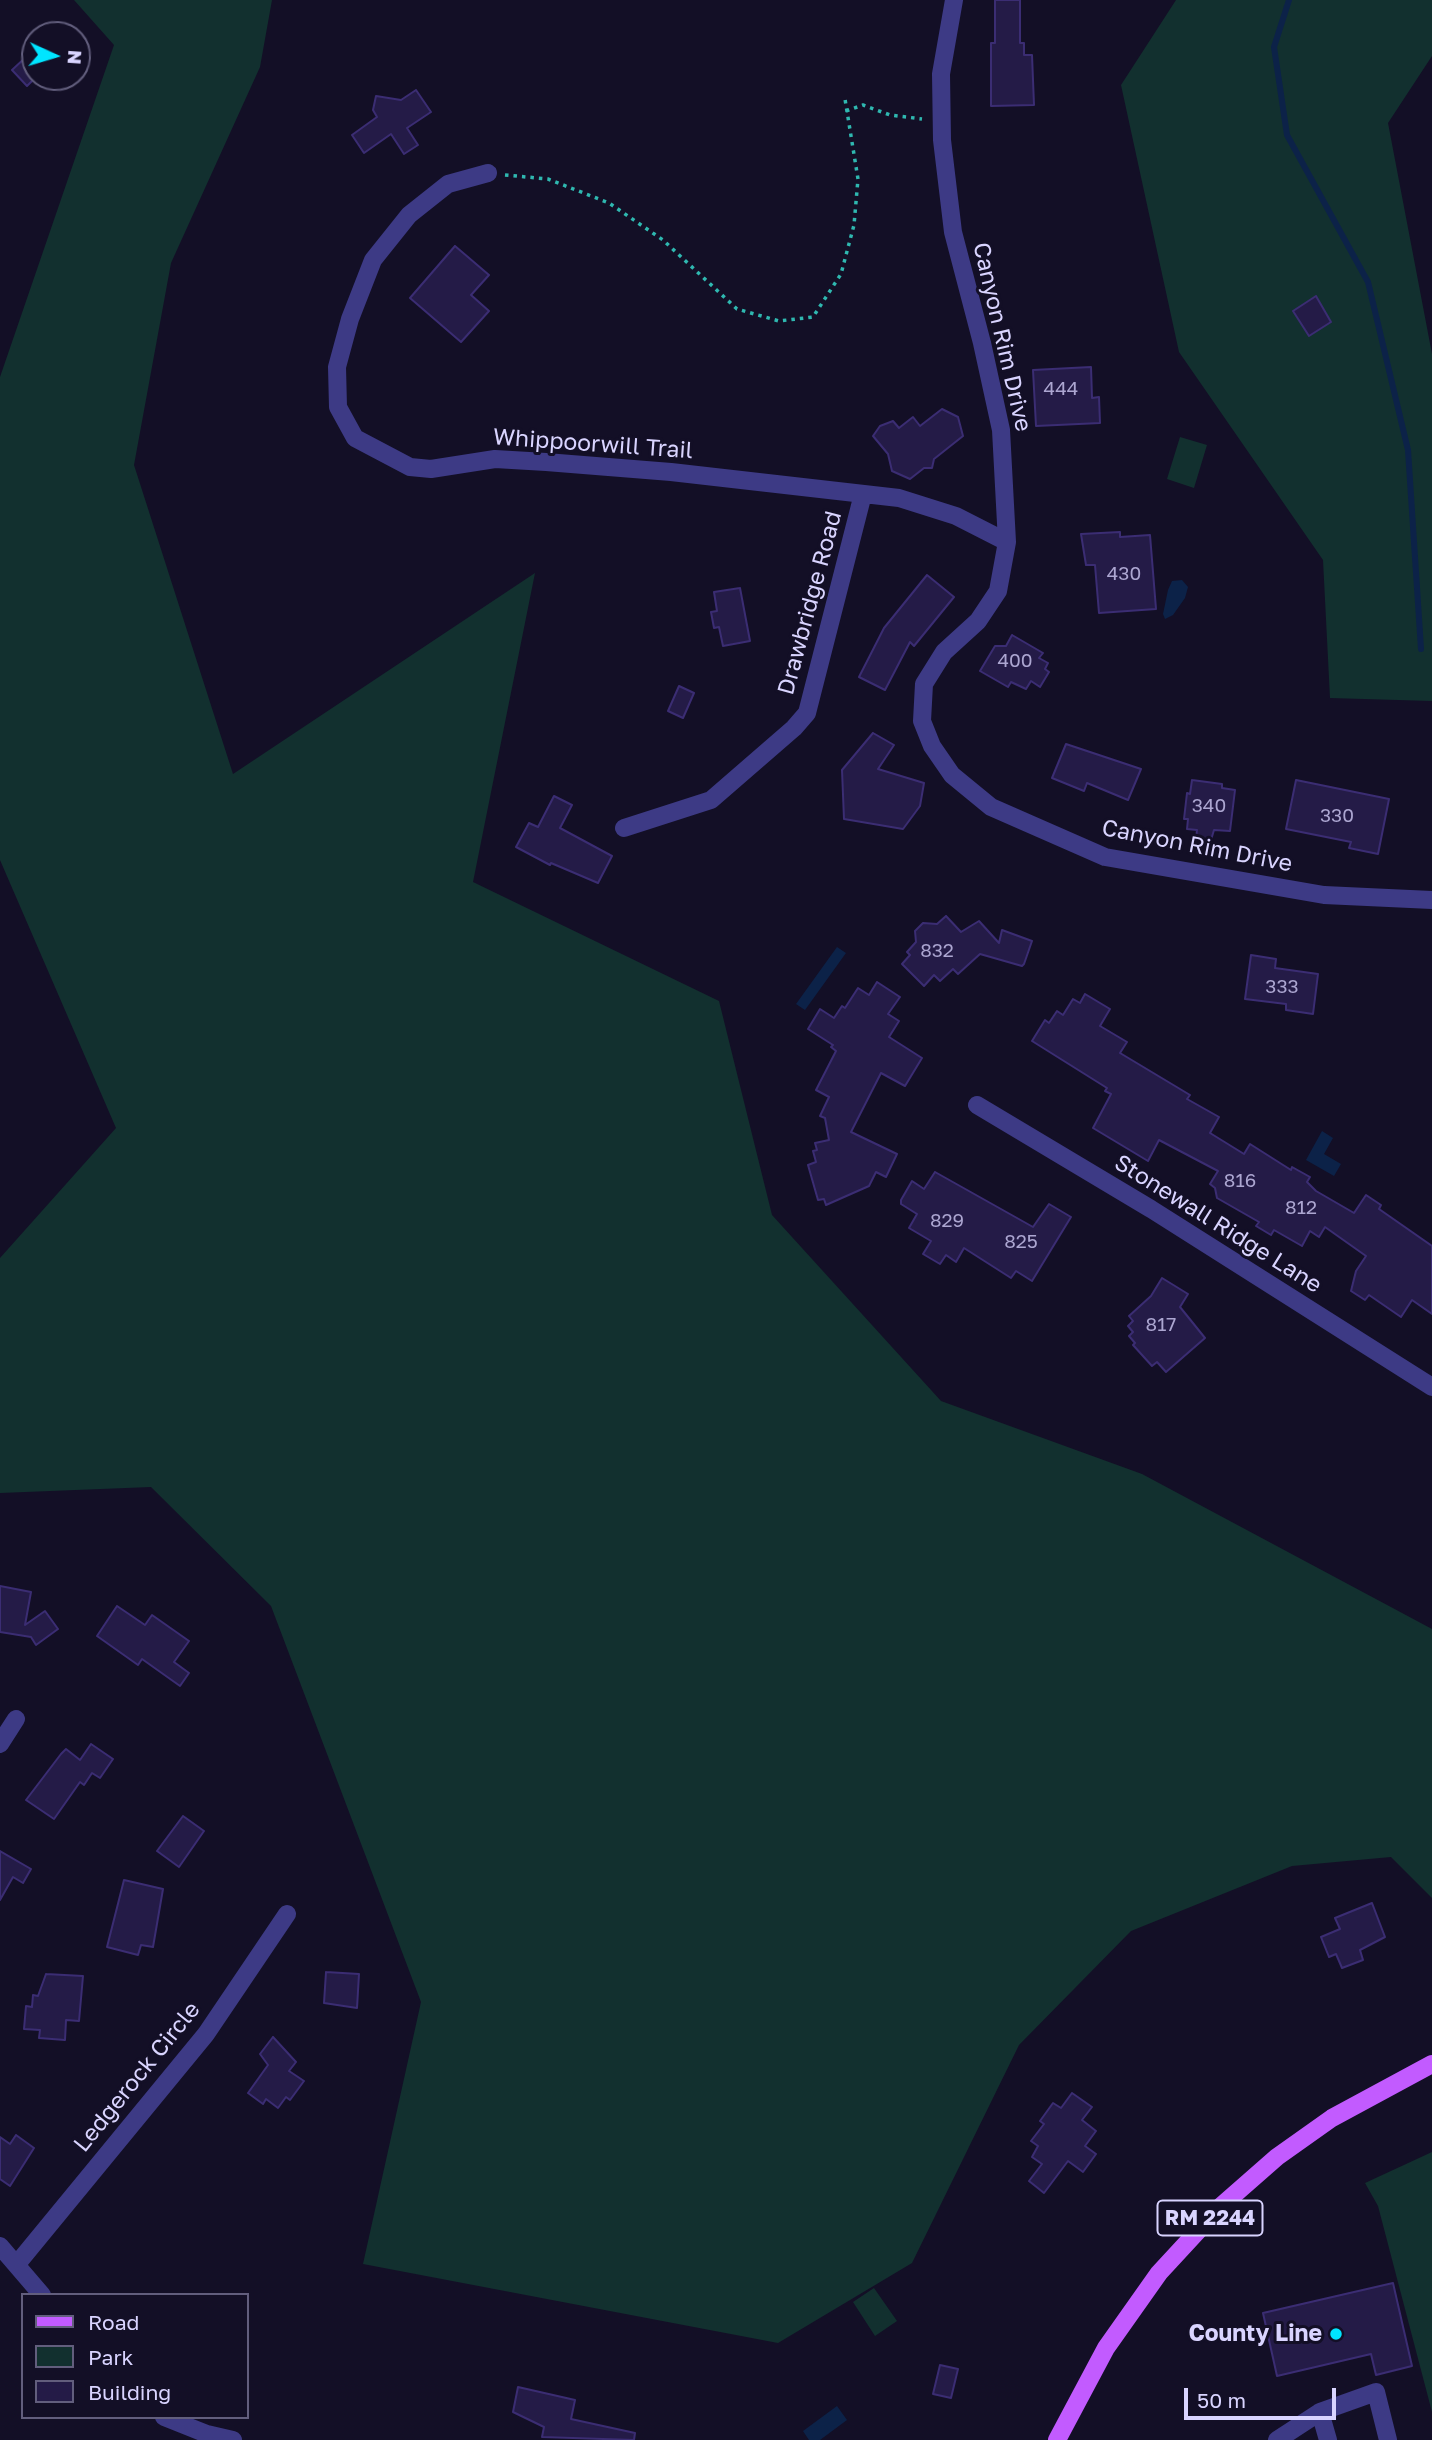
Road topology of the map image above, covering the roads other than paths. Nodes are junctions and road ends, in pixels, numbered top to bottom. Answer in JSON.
{"nodes":[{"id":1,"x":954,"y":0,"type":"edge"},
{"id":2,"x":488,"y":173,"type":"road end"},
{"id":3,"x":863,"y":494,"type":"junction"},
{"id":4,"x":1007,"y":542,"type":"junction"},
{"id":5,"x":624,"y":828,"type":"dead end"},
{"id":6,"x":1432,"y":900,"type":"edge"},
{"id":7,"x":977,"y":1105,"type":"dead end"},
{"id":8,"x":1432,"y":1387,"type":"edge"},
{"id":9,"x":16,"y":1719,"type":"dead end"},
{"id":10,"x":0,"y":1744,"type":"edge"},
{"id":11,"x":287,"y":1914,"type":"dead end"},
{"id":12,"x":1432,"y":2064,"type":"edge"},
{"id":13,"x":0,"y":2246,"type":"edge"},
{"id":14,"x":17,"y":2264,"type":"junction"},
{"id":15,"x":40,"y":2293,"type":"edge"},
{"id":16,"x":1320,"y":2412,"type":"junction"},
{"id":17,"x":167,"y":2419,"type":"edge"},
{"id":18,"x":233,"y":2440,"type":"edge"},
{"id":19,"x":1057,"y":2440,"type":"edge"},
{"id":20,"x":1277,"y":2440,"type":"edge"},
{"id":21,"x":1328,"y":2440,"type":"edge"},
{"id":22,"x":1388,"y":2440,"type":"edge"}],
"edges":[{"from":1,"to":4,"type":"street","name":"Canyon Rim Drive"},
{"from":2,"to":3,"type":"street","name":"Whippoorwill Trail"},
{"from":3,"to":4,"type":"street","name":"Whippoorwill Trail"},
{"from":3,"to":5,"type":"street","name":"Drawbridge Road"},
{"from":4,"to":6,"type":"street","name":"Canyon Rim Drive"},
{"from":7,"to":8,"type":"street","name":"Stonewall Ridge Lane"},
{"from":9,"to":10,"type":"street"},
{"from":11,"to":14,"type":"street","name":"Ledgerock Circle"},
{"from":12,"to":19,"type":"main road","number":"RM 2244"},
{"from":13,"to":14,"type":"street"},
{"from":14,"to":15,"type":"street"},
{"from":16,"to":20,"type":"street"},
{"from":16,"to":21,"type":"street"},
{"from":16,"to":22,"type":"street"},
{"from":17,"to":18,"type":"street"}]}
